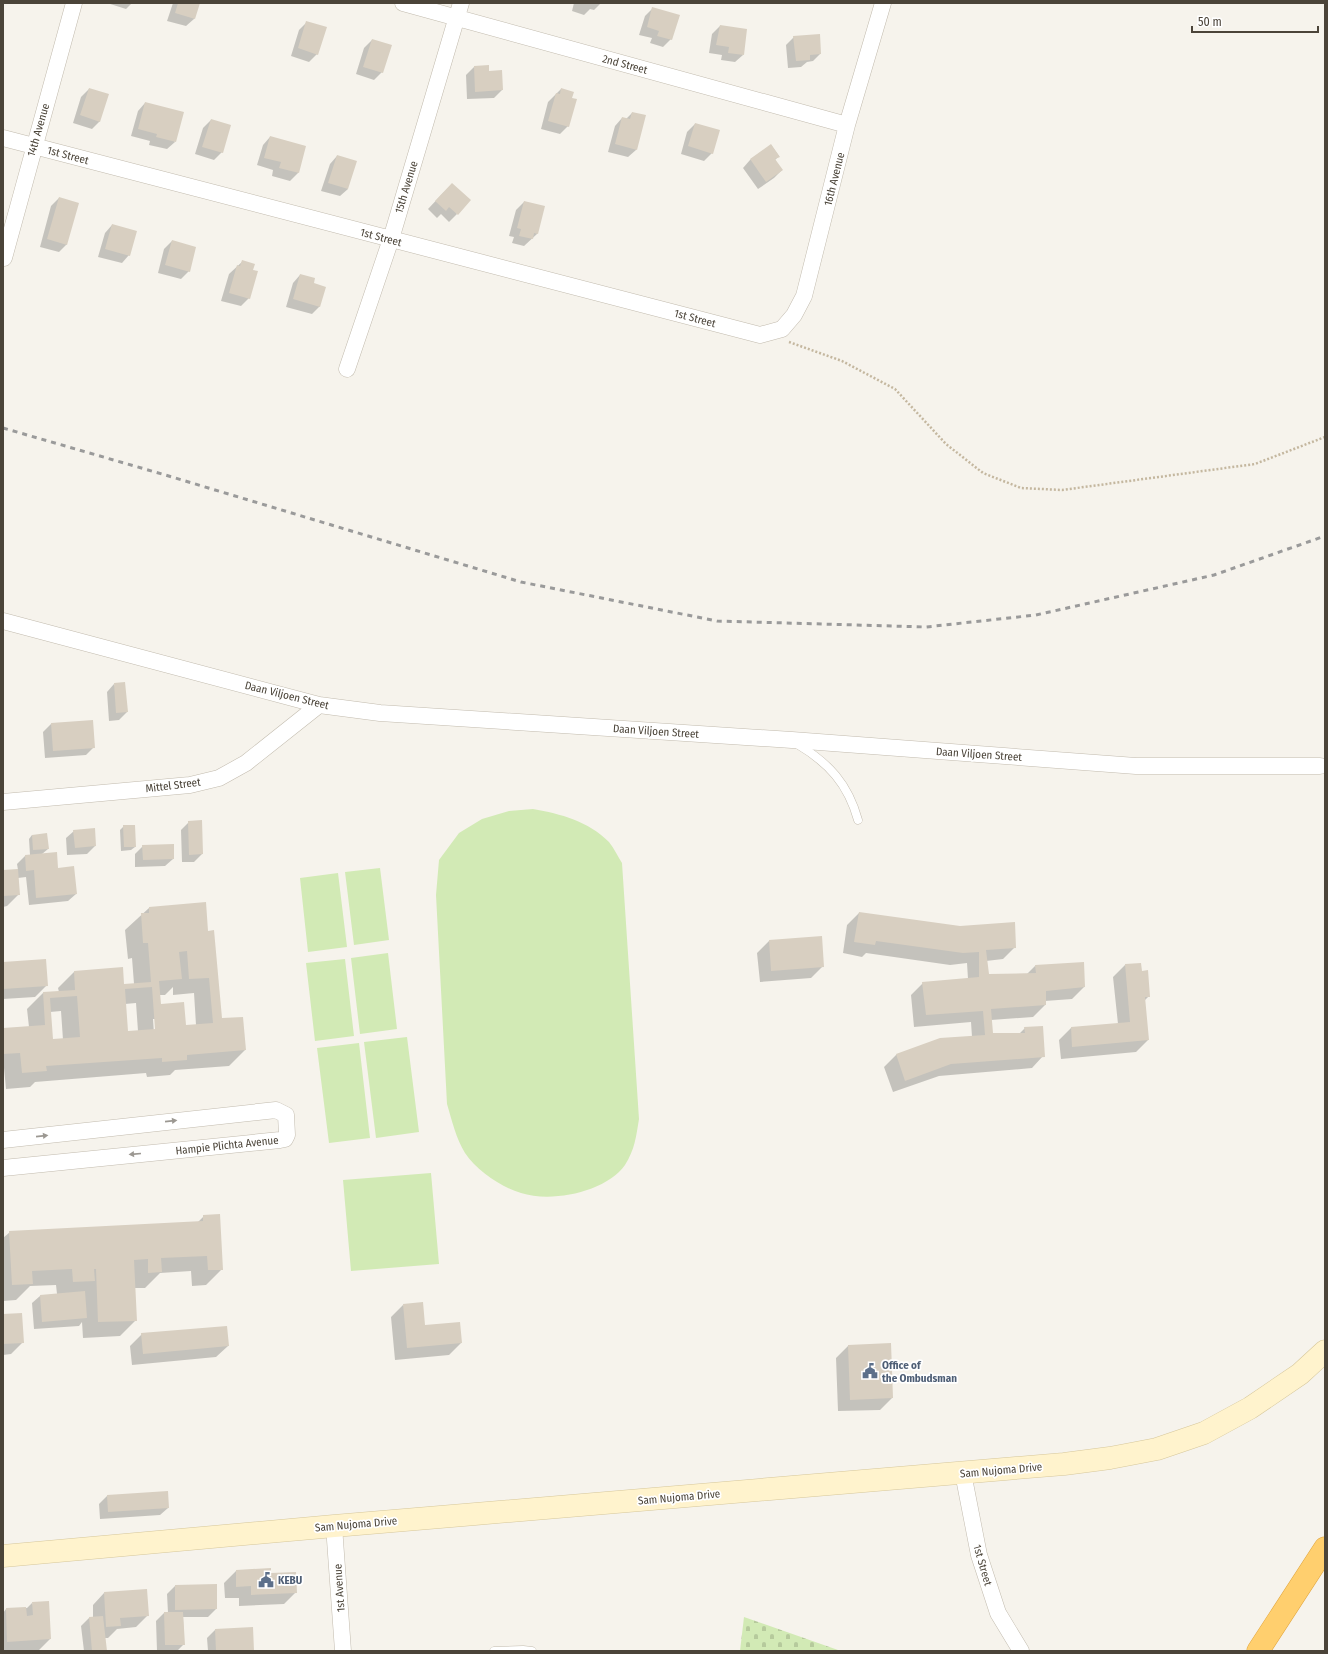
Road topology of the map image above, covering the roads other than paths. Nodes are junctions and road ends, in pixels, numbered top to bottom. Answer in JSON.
{"nodes":[{"id":1,"x":74,"y":3,"type":"edge"},
{"id":2,"x":403,"y":3,"type":"edge"},
{"id":3,"x":883,"y":3,"type":"edge"},
{"id":4,"x":459,"y":10,"type":"edge"},
{"id":5,"x":848,"y":125,"type":"junction"},
{"id":6,"x":3,"y":138,"type":"edge"},
{"id":7,"x":33,"y":146,"type":"junction"},
{"id":8,"x":391,"y":239,"type":"junction"},
{"id":9,"x":4,"y":258,"type":"edge"},
{"id":10,"x":760,"y":335,"type":"joint"},
{"id":11,"x":347,"y":369,"type":"dead end"},
{"id":12,"x":3,"y":621,"type":"edge"},
{"id":13,"x":319,"y":705,"type":"junction"},
{"id":14,"x":792,"y":740,"type":"junction"},
{"id":15,"x":1320,"y":766,"type":"dead end"},
{"id":16,"x":3,"y":802,"type":"edge"},
{"id":17,"x":858,"y":820,"type":"dead end"},
{"id":18,"x":3,"y":1140,"type":"edge"},
{"id":19,"x":3,"y":1168,"type":"edge"},
{"id":20,"x":1325,"y":1351,"type":"edge"},
{"id":21,"x":963,"y":1473,"type":"junction"},
{"id":22,"x":334,"y":1526,"type":"junction"},
{"id":23,"x":1325,"y":1548,"type":"edge"},
{"id":24,"x":3,"y":1556,"type":"edge"},
{"id":25,"x":343,"y":1651,"type":"edge"},
{"id":26,"x":494,"y":1651,"type":"edge"},
{"id":27,"x":532,"y":1651,"type":"edge"},
{"id":28,"x":1021,"y":1651,"type":"edge"},
{"id":29,"x":1258,"y":1651,"type":"edge"}],
"edges":[{"from":1,"to":7,"type":"street","name":"14th Avenue"},
{"from":2,"to":4,"type":"street","name":"2nd Street"},
{"from":3,"to":5,"type":"street","name":"16th Avenue"},
{"from":4,"to":5,"type":"street","name":"2nd Street"},
{"from":4,"to":8,"type":"street","name":"15th Avenue"},
{"from":5,"to":10,"type":"street","name":"16th Avenue"},
{"from":6,"to":7,"type":"street","name":"1st Street"},
{"from":7,"to":8,"type":"street","name":"1st Street"},
{"from":7,"to":9,"type":"street","name":"14th Avenue"},
{"from":8,"to":10,"type":"street","name":"1st Street"},
{"from":8,"to":11,"type":"street","name":"15th Avenue"},
{"from":12,"to":13,"type":"street","name":"Daan Viljoen Street"},
{"from":13,"to":14,"type":"street","name":"Daan Viljoen Street"},
{"from":13,"to":16,"type":"street","name":"Mittel Street"},
{"from":14,"to":15,"type":"street","name":"Daan Viljoen Street"},
{"from":14,"to":17,"type":"lane"},
{"from":18,"to":19,"type":"street","name":"Hampie Plichta Avenue","one_way":true},
{"from":20,"to":21,"type":"main road","name":"Sam Nujoma Drive"},
{"from":21,"to":22,"type":"main road","name":"Sam Nujoma Drive"},
{"from":21,"to":28,"type":"street","name":"1st Street"},
{"from":22,"to":24,"type":"main road","name":"Sam Nujoma Drive"},
{"from":22,"to":25,"type":"street","name":"1st Avenue"},
{"from":23,"to":29,"type":"highway"},
{"from":26,"to":27,"type":"lane"}]}
